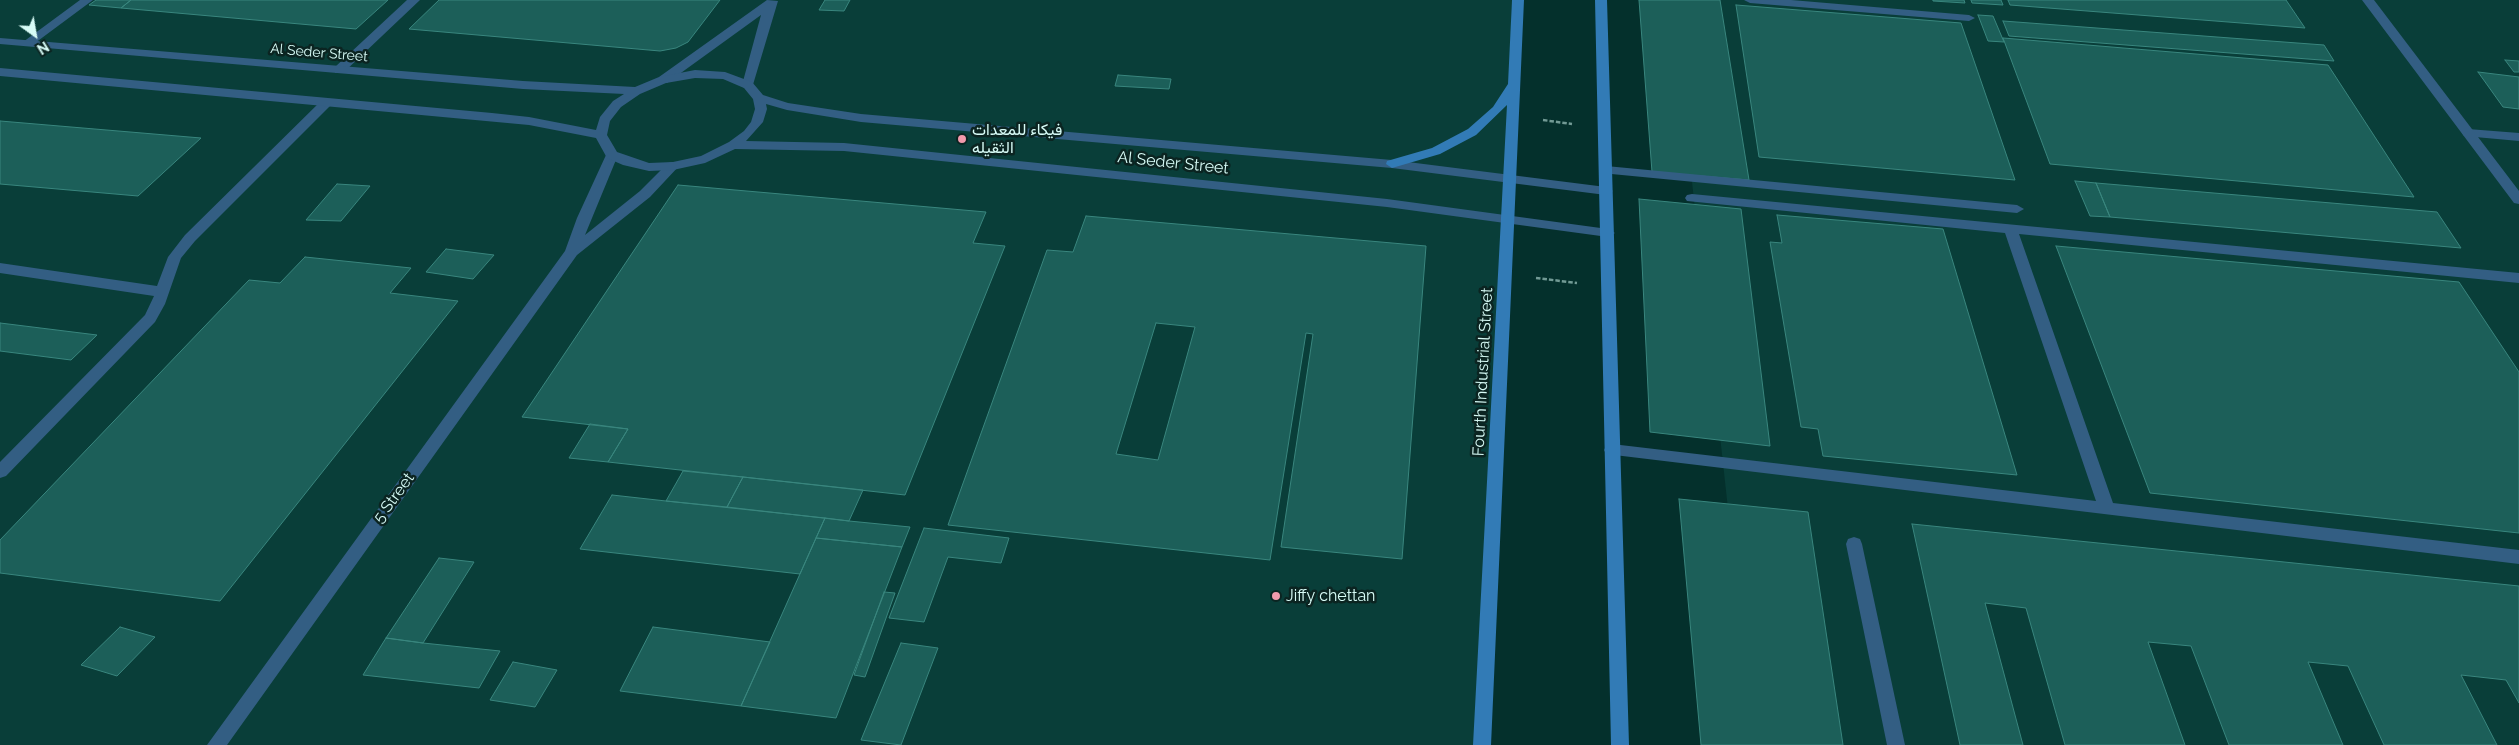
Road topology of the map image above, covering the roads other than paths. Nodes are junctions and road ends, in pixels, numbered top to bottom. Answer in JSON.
{"nodes":[{"id":1,"x":87,"y":0,"type":"edge"},
{"id":2,"x":414,"y":0,"type":"edge"},
{"id":3,"x":1518,"y":0,"type":"edge"},
{"id":4,"x":1601,"y":0,"type":"edge"},
{"id":5,"x":1750,"y":0,"type":"edge"},
{"id":6,"x":2368,"y":0,"type":"edge"},
{"id":7,"x":772,"y":2,"type":"edge"},
{"id":8,"x":1968,"y":18,"type":"dead end"},
{"id":9,"x":0,"y":42,"type":"edge"},
{"id":10,"x":27,"y":44,"type":"junction"},
{"id":11,"x":339,"y":70,"type":"junction"},
{"id":12,"x":0,"y":72,"type":"edge"},
{"id":13,"x":663,"y":80,"type":"junction"},
{"id":14,"x":1515,"y":83,"type":"junction"},
{"id":15,"x":748,"y":85,"type":"junction"},
{"id":16,"x":636,"y":90,"type":"junction"},
{"id":17,"x":759,"y":98,"type":"junction"},
{"id":18,"x":326,"y":102,"type":"junction"},
{"id":19,"x":2468,"y":133,"type":"junction"},
{"id":20,"x":601,"y":136,"type":"junction"},
{"id":21,"x":2519,"y":137,"type":"edge"},
{"id":22,"x":733,"y":146,"type":"junction"},
{"id":23,"x":612,"y":154,"type":"junction"},
{"id":24,"x":1392,"y":164,"type":"junction"},
{"id":25,"x":674,"y":166,"type":"junction"},
{"id":26,"x":1606,"y":170,"type":"junction"},
{"id":27,"x":1510,"y":179,"type":"junction"},
{"id":28,"x":1606,"y":191,"type":"junction"},
{"id":29,"x":1692,"y":198,"type":"dead end"},
{"id":30,"x":2519,"y":200,"type":"edge"},
{"id":31,"x":2017,"y":209,"type":"dead end"},
{"id":32,"x":1508,"y":219,"type":"junction"},
{"id":33,"x":2010,"y":229,"type":"junction"},
{"id":34,"x":1608,"y":233,"type":"junction"},
{"id":35,"x":572,"y":252,"type":"junction"},
{"id":36,"x":0,"y":268,"type":"edge"},
{"id":37,"x":2519,"y":278,"type":"edge"},
{"id":38,"x":162,"y":292,"type":"junction"},
{"id":39,"x":1612,"y":450,"type":"junction"},
{"id":40,"x":0,"y":472,"type":"edge"},
{"id":41,"x":2107,"y":508,"type":"junction"},
{"id":42,"x":1854,"y":544,"type":"dead end"},
{"id":43,"x":2519,"y":557,"type":"edge"},
{"id":44,"x":216,"y":745,"type":"edge"},
{"id":45,"x":1482,"y":745,"type":"edge"},
{"id":46,"x":1620,"y":745,"type":"edge"},
{"id":47,"x":1896,"y":745,"type":"edge"}],
"edges":[{"from":1,"to":10,"type":"street"},
{"from":2,"to":11,"type":"street"},
{"from":3,"to":14,"type":"main road","name":"Fourth Industrial Street"},
{"from":4,"to":26,"type":"main road"},
{"from":5,"to":8,"type":"street"},
{"from":6,"to":19,"type":"street"},
{"from":7,"to":13,"type":"street"},
{"from":7,"to":15,"type":"street"},
{"from":9,"to":10,"type":"street","name":"Al Seder Street"},
{"from":10,"to":11,"type":"street","name":"Al Seder Street"},
{"from":11,"to":16,"type":"street","name":"Al Seder Street"},
{"from":12,"to":18,"type":"street"},
{"from":13,"to":15,"type":"street"},
{"from":13,"to":16,"type":"street"},
{"from":14,"to":24,"type":"main road"},
{"from":14,"to":27,"type":"main road","name":"Fourth Industrial Street"},
{"from":15,"to":17,"type":"street"},
{"from":16,"to":20,"type":"street"},
{"from":17,"to":22,"type":"street"},
{"from":17,"to":24,"type":"street","name":"Al Seder Street"},
{"from":18,"to":20,"type":"street"},
{"from":18,"to":38,"type":"street"},
{"from":19,"to":21,"type":"street"},
{"from":19,"to":30,"type":"street"},
{"from":20,"to":23,"type":"street"},
{"from":22,"to":25,"type":"street"},
{"from":22,"to":32,"type":"street","name":"Al Seder Street"},
{"from":23,"to":25,"type":"street"},
{"from":23,"to":35,"type":"street","name":"5 Street"},
{"from":24,"to":27,"type":"street","name":"Al Seder Street"},
{"from":25,"to":35,"type":"street","name":"5 Street"},
{"from":26,"to":28,"type":"main road"},
{"from":26,"to":31,"type":"street"},
{"from":27,"to":28,"type":"street","name":"Al Seder Street"},
{"from":27,"to":32,"type":"main road","name":"Fourth Industrial Street"},
{"from":28,"to":34,"type":"main road"},
{"from":29,"to":33,"type":"street"},
{"from":32,"to":34,"type":"street","name":"Al Seder Street"},
{"from":32,"to":45,"type":"main road","name":"Fourth Industrial Street"},
{"from":33,"to":37,"type":"street"},
{"from":33,"to":41,"type":"street"},
{"from":34,"to":39,"type":"main road"},
{"from":35,"to":44,"type":"street","name":"5 Street"},
{"from":36,"to":38,"type":"street"},
{"from":38,"to":40,"type":"street"},
{"from":39,"to":41,"type":"street"},
{"from":39,"to":46,"type":"main road"},
{"from":41,"to":43,"type":"street"},
{"from":42,"to":47,"type":"street"}]}
